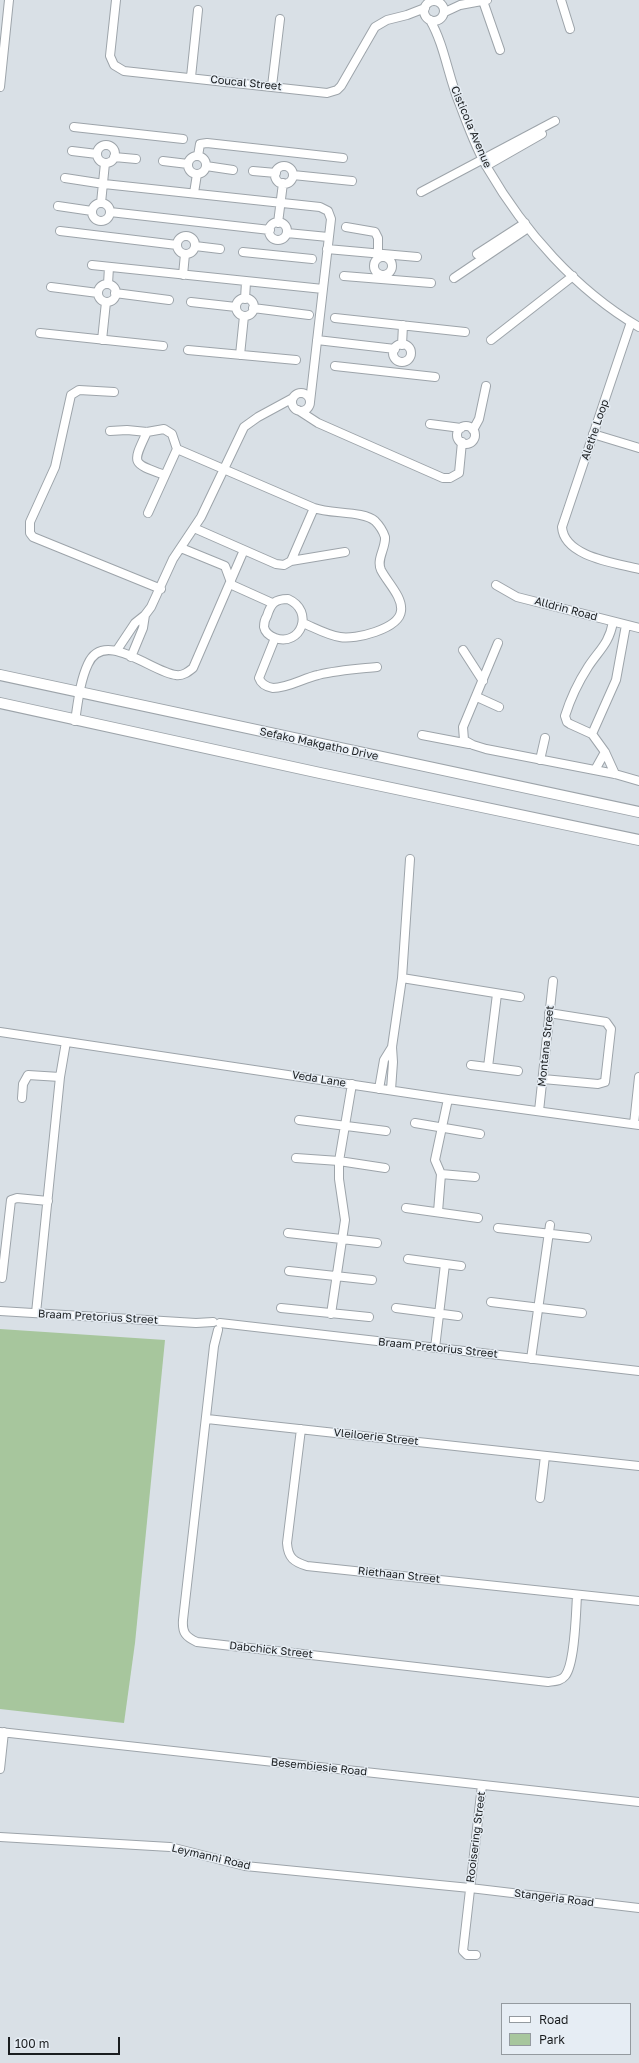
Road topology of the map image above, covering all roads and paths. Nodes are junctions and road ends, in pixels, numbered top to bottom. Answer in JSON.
{"nodes":[{"id":1,"x":9,"y":0,"type":"edge"},
{"id":2,"x":116,"y":0,"type":"edge"},
{"id":3,"x":485,"y":0,"type":"edge"},
{"id":4,"x":556,"y":0,"type":"edge"},
{"id":5,"x":561,"y":0,"type":"edge"},
{"id":6,"x":441,"y":7,"type":"edge"},
{"id":7,"x":427,"y":9,"type":"edge"},
{"id":8,"x":198,"y":10,"type":"dead end"},
{"id":9,"x":280,"y":19,"type":"dead end"},
{"id":10,"x":438,"y":35,"type":"junction"},
{"id":11,"x":500,"y":50,"type":"dead end"},
{"id":12,"x":190,"y":78,"type":"junction"},
{"id":13,"x":0,"y":86,"type":"edge"},
{"id":14,"x":272,"y":86,"type":"junction"},
{"id":15,"x":555,"y":121,"type":"dead end"},
{"id":16,"x":74,"y":127,"type":"dead end"},
{"id":17,"x":109,"y":132,"type":"junction"},
{"id":18,"x":542,"y":134,"type":"dead end"},
{"id":19,"x":183,"y":139,"type":"dead end"},
{"id":20,"x":109,"y":146,"type":"junction"},
{"id":21,"x":72,"y":151,"type":"dead end"},
{"id":22,"x":288,"y":151,"type":"junction"},
{"id":23,"x":97,"y":154,"type":"junction"},
{"id":24,"x":198,"y":156,"type":"junction"},
{"id":25,"x":114,"y":157,"type":"junction"},
{"id":26,"x":343,"y":158,"type":"dead end"},
{"id":27,"x":136,"y":159,"type":"dead end"},
{"id":28,"x":163,"y":161,"type":"dead end"},
{"id":29,"x":484,"y":162,"type":"junction"},
{"id":30,"x":105,"y":163,"type":"junction"},
{"id":31,"x":188,"y":164,"type":"junction"},
{"id":32,"x":206,"y":166,"type":"junction"},
{"id":33,"x":287,"y":166,"type":"junction"},
{"id":34,"x":233,"y":170,"type":"dead end"},
{"id":35,"x":253,"y":171,"type":"dead end"},
{"id":36,"x":276,"y":173,"type":"junction"},
{"id":37,"x":197,"y":174,"type":"junction"},
{"id":38,"x":293,"y":175,"type":"junction"},
{"id":39,"x":65,"y":178,"type":"dead end"},
{"id":40,"x":352,"y":181,"type":"dead end"},
{"id":41,"x":283,"y":183,"type":"junction"},
{"id":42,"x":104,"y":184,"type":"junction"},
{"id":43,"x":421,"y":192,"type":"dead end"},
{"id":44,"x":194,"y":194,"type":"junction"},
{"id":45,"x":101,"y":203,"type":"junction"},
{"id":46,"x":281,"y":204,"type":"junction"},
{"id":47,"x":58,"y":206,"type":"dead end"},
{"id":48,"x":92,"y":211,"type":"junction"},
{"id":49,"x":110,"y":212,"type":"junction"},
{"id":50,"x":100,"y":220,"type":"junction"},
{"id":51,"x":188,"y":221,"type":"junction"},
{"id":52,"x":278,"y":223,"type":"junction"},
{"id":53,"x":526,"y":225,"type":"junction"},
{"id":54,"x":346,"y":227,"type":"dead end"},
{"id":55,"x":270,"y":230,"type":"junction"},
{"id":56,"x":60,"y":231,"type":"dead end"},
{"id":57,"x":287,"y":233,"type":"junction"},
{"id":58,"x":99,"y":235,"type":"junction"},
{"id":59,"x":186,"y":236,"type":"junction"},
{"id":60,"x":328,"y":238,"type":"junction"},
{"id":61,"x":277,"y":240,"type":"junction"},
{"id":62,"x":177,"y":245,"type":"junction"},
{"id":63,"x":195,"y":246,"type":"junction"},
{"id":64,"x":220,"y":249,"type":"dead end"},
{"id":65,"x":327,"y":250,"type":"junction"},
{"id":66,"x":243,"y":252,"type":"dead end"},
{"id":67,"x":185,"y":254,"type":"junction"},
{"id":68,"x":477,"y":254,"type":"dead end"},
{"id":69,"x":275,"y":255,"type":"junction"},
{"id":70,"x":396,"y":255,"type":"junction"},
{"id":71,"x":383,"y":257,"type":"junction"},
{"id":72,"x":416,"y":257,"type":"dead end"},
{"id":73,"x":312,"y":259,"type":"dead end"},
{"id":74,"x":92,"y":265,"type":"dead end"},
{"id":75,"x":109,"y":267,"type":"junction"},
{"id":76,"x":183,"y":275,"type":"junction"},
{"id":77,"x":344,"y":276,"type":"dead end"},
{"id":78,"x":573,"y":276,"type":"junction"},
{"id":79,"x":382,"y":277,"type":"junction"},
{"id":80,"x":454,"y":278,"type":"dead end"},
{"id":81,"x":246,"y":282,"type":"junction"},
{"id":82,"x":431,"y":283,"type":"dead end"},
{"id":83,"x":108,"y":284,"type":"junction"},
{"id":84,"x":51,"y":287,"type":"dead end"},
{"id":85,"x":323,"y":289,"type":"junction"},
{"id":86,"x":98,"y":293,"type":"junction"},
{"id":87,"x":115,"y":293,"type":"junction"},
{"id":88,"x":244,"y":299,"type":"junction"},
{"id":89,"x":169,"y":300,"type":"dead end"},
{"id":90,"x":106,"y":302,"type":"junction"},
{"id":91,"x":191,"y":302,"type":"dead end"},
{"id":92,"x":236,"y":307,"type":"junction"},
{"id":93,"x":253,"y":308,"type":"junction"},
{"id":94,"x":309,"y":315,"type":"dead end"},
{"id":95,"x":244,"y":316,"type":"junction"},
{"id":96,"x":335,"y":318,"type":"dead end"},
{"id":97,"x":631,"y":322,"type":"junction"},
{"id":98,"x":403,"y":325,"type":"junction"},
{"id":99,"x":639,"y":327,"type":"edge"},
{"id":100,"x":465,"y":332,"type":"dead end"},
{"id":101,"x":40,"y":333,"type":"dead end"},
{"id":102,"x":102,"y":340,"type":"junction"},
{"id":103,"x":317,"y":340,"type":"junction"},
{"id":104,"x":492,"y":340,"type":"dead end"},
{"id":105,"x":162,"y":346,"type":"dead end"},
{"id":106,"x":398,"y":347,"type":"junction"},
{"id":107,"x":188,"y":350,"type":"dead end"},
{"id":108,"x":240,"y":355,"type":"junction"},
{"id":109,"x":296,"y":360,"type":"dead end"},
{"id":110,"x":401,"y":362,"type":"junction"},
{"id":111,"x":335,"y":366,"type":"dead end"},
{"id":112,"x":401,"y":373,"type":"junction"},
{"id":113,"x":435,"y":377,"type":"dead end"},
{"id":114,"x":312,"y":384,"type":"junction"},
{"id":115,"x":486,"y":386,"type":"dead end"},
{"id":116,"x":114,"y":392,"type":"dead end"},
{"id":117,"x":303,"y":393,"type":"junction"},
{"id":118,"x":310,"y":404,"type":"junction"},
{"id":119,"x":295,"y":405,"type":"junction"},
{"id":120,"x":312,"y":419,"type":"junction"},
{"id":121,"x":430,"y":424,"type":"dead end"},
{"id":122,"x":461,"y":428,"type":"junction"},
{"id":123,"x":473,"y":430,"type":"junction"},
{"id":124,"x":110,"y":431,"type":"dead end"},
{"id":125,"x":147,"y":432,"type":"junction"},
{"id":126,"x":593,"y":434,"type":"junction"},
{"id":127,"x":462,"y":442,"type":"junction"},
{"id":128,"x":639,"y":448,"type":"edge"},
{"id":129,"x":177,"y":449,"type":"junction"},
{"id":130,"x":223,"y":468,"type":"junction"},
{"id":131,"x":165,"y":475,"type":"junction"},
{"id":132,"x":314,"y":508,"type":"junction"},
{"id":133,"x":148,"y":513,"type":"dead end"},
{"id":134,"x":194,"y":528,"type":"junction"},
{"id":135,"x":181,"y":548,"type":"junction"},
{"id":136,"x":244,"y":550,"type":"junction"},
{"id":137,"x":345,"y":552,"type":"dead end"},
{"id":138,"x":292,"y":561,"type":"junction"},
{"id":139,"x":639,"y":569,"type":"edge"},
{"id":140,"x":230,"y":579,"type":"junction"},
{"id":141,"x":496,"y":585,"type":"dead end"},
{"id":142,"x":160,"y":589,"type":"junction"},
{"id":143,"x":272,"y":603,"type":"junction"},
{"id":144,"x":146,"y":615,"type":"junction"},
{"id":145,"x":613,"y":622,"type":"junction"},
{"id":146,"x":303,"y":623,"type":"junction"},
{"id":147,"x":626,"y":625,"type":"junction"},
{"id":148,"x":639,"y":628,"type":"edge"},
{"id":149,"x":275,"y":638,"type":"junction"},
{"id":150,"x":498,"y":643,"type":"dead end"},
{"id":151,"x":117,"y":650,"type":"junction"},
{"id":152,"x":463,"y":650,"type":"dead end"},
{"id":153,"x":132,"y":657,"type":"junction"},
{"id":154,"x":377,"y":667,"type":"dead end"},
{"id":155,"x":0,"y":675,"type":"edge"},
{"id":156,"x":483,"y":681,"type":"junction"},
{"id":157,"x":79,"y":692,"type":"junction"},
{"id":158,"x":477,"y":697,"type":"junction"},
{"id":159,"x":0,"y":704,"type":"edge"},
{"id":160,"x":499,"y":707,"type":"dead end"},
{"id":161,"x":75,"y":721,"type":"junction"},
{"id":162,"x":592,"y":734,"type":"junction"},
{"id":163,"x":422,"y":735,"type":"dead end"},
{"id":164,"x":545,"y":738,"type":"dead end"},
{"id":165,"x":473,"y":745,"type":"junction"},
{"id":166,"x":605,"y":752,"type":"junction"},
{"id":167,"x":540,"y":760,"type":"junction"},
{"id":168,"x":595,"y":770,"type":"junction"},
{"id":169,"x":615,"y":774,"type":"junction"},
{"id":170,"x":639,"y":781,"type":"edge"},
{"id":171,"x":639,"y":812,"type":"edge"},
{"id":172,"x":639,"y":840,"type":"edge"},
{"id":173,"x":410,"y":859,"type":"dead end"},
{"id":174,"x":402,"y":978,"type":"junction"},
{"id":175,"x":553,"y":981,"type":"dead end"},
{"id":176,"x":497,"y":994,"type":"junction"},
{"id":177,"x":520,"y":997,"type":"dead end"},
{"id":178,"x":549,"y":1014,"type":"junction"},
{"id":179,"x":0,"y":1032,"type":"edge"},
{"id":180,"x":66,"y":1042,"type":"junction"},
{"id":181,"x":392,"y":1047,"type":"junction"},
{"id":182,"x":471,"y":1065,"type":"dead end"},
{"id":183,"x":488,"y":1067,"type":"junction"},
{"id":184,"x":518,"y":1071,"type":"dead end"},
{"id":185,"x":60,"y":1077,"type":"junction"},
{"id":186,"x":639,"y":1077,"type":"edge"},
{"id":187,"x":543,"y":1079,"type":"junction"},
{"id":188,"x":352,"y":1084,"type":"junction"},
{"id":189,"x":379,"y":1088,"type":"junction"},
{"id":190,"x":391,"y":1090,"type":"junction"},
{"id":191,"x":22,"y":1098,"type":"dead end"},
{"id":192,"x":448,"y":1100,"type":"junction"},
{"id":193,"x":540,"y":1111,"type":"junction"},
{"id":194,"x":299,"y":1120,"type":"dead end"},
{"id":195,"x":415,"y":1123,"type":"dead end"},
{"id":196,"x":346,"y":1125,"type":"junction"},
{"id":197,"x":636,"y":1125,"type":"edge"},
{"id":198,"x":442,"y":1128,"type":"junction"},
{"id":199,"x":386,"y":1131,"type":"dead end"},
{"id":200,"x":480,"y":1134,"type":"dead end"},
{"id":201,"x":296,"y":1158,"type":"dead end"},
{"id":202,"x":340,"y":1161,"type":"junction"},
{"id":203,"x":385,"y":1168,"type":"dead end"},
{"id":204,"x":441,"y":1174,"type":"junction"},
{"id":205,"x":475,"y":1178,"type":"dead end"},
{"id":206,"x":48,"y":1201,"type":"junction"},
{"id":207,"x":406,"y":1208,"type":"dead end"},
{"id":208,"x":438,"y":1212,"type":"junction"},
{"id":209,"x":478,"y":1218,"type":"dead end"},
{"id":210,"x":550,"y":1226,"type":"dead end"},
{"id":211,"x":498,"y":1228,"type":"dead end"},
{"id":212,"x":288,"y":1233,"type":"dead end"},
{"id":213,"x":549,"y":1234,"type":"junction"},
{"id":214,"x":587,"y":1238,"type":"dead end"},
{"id":215,"x":342,"y":1239,"type":"junction"},
{"id":216,"x":377,"y":1243,"type":"dead end"},
{"id":217,"x":408,"y":1259,"type":"dead end"},
{"id":218,"x":445,"y":1264,"type":"junction"},
{"id":219,"x":461,"y":1266,"type":"dead end"},
{"id":220,"x":289,"y":1271,"type":"dead end"},
{"id":221,"x":337,"y":1277,"type":"junction"},
{"id":222,"x":2,"y":1278,"type":"dead end"},
{"id":223,"x":372,"y":1280,"type":"dead end"},
{"id":224,"x":491,"y":1302,"type":"dead end"},
{"id":225,"x":281,"y":1308,"type":"dead end"},
{"id":226,"x":396,"y":1308,"type":"dead end"},
{"id":227,"x":540,"y":1308,"type":"junction"},
{"id":228,"x":0,"y":1311,"type":"edge"},
{"id":229,"x":36,"y":1313,"type":"junction"},
{"id":230,"x":439,"y":1313,"type":"junction"},
{"id":231,"x":582,"y":1313,"type":"dead end"},
{"id":232,"x":331,"y":1314,"type":"junction"},
{"id":233,"x":458,"y":1316,"type":"dead end"},
{"id":234,"x":369,"y":1317,"type":"dead end"},
{"id":235,"x":216,"y":1326,"type":"junction"},
{"id":236,"x":435,"y":1348,"type":"junction"},
{"id":237,"x":532,"y":1359,"type":"junction"},
{"id":238,"x":639,"y":1371,"type":"edge"},
{"id":239,"x":207,"y":1419,"type":"junction"},
{"id":240,"x":301,"y":1429,"type":"junction"},
{"id":241,"x":545,"y":1456,"type":"junction"},
{"id":242,"x":639,"y":1466,"type":"edge"},
{"id":243,"x":540,"y":1498,"type":"dead end"},
{"id":244,"x":577,"y":1595,"type":"junction"},
{"id":245,"x":639,"y":1601,"type":"edge"},
{"id":246,"x":2,"y":1732,"type":"edge"},
{"id":247,"x":0,"y":1769,"type":"edge"},
{"id":248,"x":482,"y":1785,"type":"junction"},
{"id":249,"x":639,"y":1802,"type":"edge"},
{"id":250,"x":0,"y":1837,"type":"edge"},
{"id":251,"x":470,"y":1888,"type":"junction"},
{"id":252,"x":639,"y":1908,"type":"edge"},
{"id":253,"x":476,"y":1955,"type":"dead end"}],
"edges":[{"from":1,"to":13,"type":"street"},
{"from":2,"to":12,"type":"street","name":"Coucal Street"},
{"from":3,"to":6,"type":"street"},
{"from":3,"to":11,"type":"street"},
{"from":4,"to":5,"type":"street"},
{"from":6,"to":7,"type":"street"},
{"from":6,"to":7,"type":"street"},
{"from":6,"to":10,"type":"street","name":"Cisticola Avenue"},
{"from":7,"to":10,"type":"street","name":"Cisticola Avenue"},
{"from":7,"to":14,"type":"street","name":"Coucal Street"},
{"from":8,"to":12,"type":"street"},
{"from":9,"to":14,"type":"street"},
{"from":10,"to":29,"type":"street","name":"Cisticola Avenue"},
{"from":12,"to":14,"type":"street","name":"Coucal Street"},
{"from":15,"to":29,"type":"street"},
{"from":16,"to":17,"type":"street"},
{"from":17,"to":19,"type":"street"},
{"from":17,"to":20,"type":"street"},
{"from":18,"to":29,"type":"street"},
{"from":20,"to":23,"type":"street"},
{"from":20,"to":25,"type":"street"},
{"from":21,"to":23,"type":"street"},
{"from":22,"to":24,"type":"street"},
{"from":22,"to":26,"type":"street"},
{"from":22,"to":33,"type":"street"},
{"from":23,"to":30,"type":"street"},
{"from":24,"to":31,"type":"street"},
{"from":24,"to":32,"type":"street"},
{"from":25,"to":27,"type":"street"},
{"from":25,"to":30,"type":"street"},
{"from":28,"to":31,"type":"street"},
{"from":29,"to":43,"type":"street"},
{"from":29,"to":53,"type":"street","name":"Cisticola Avenue"},
{"from":30,"to":42,"type":"street"},
{"from":31,"to":37,"type":"street"},
{"from":32,"to":34,"type":"street"},
{"from":32,"to":37,"type":"street"},
{"from":33,"to":36,"type":"street"},
{"from":33,"to":38,"type":"street"},
{"from":35,"to":36,"type":"street"},
{"from":36,"to":41,"type":"street"},
{"from":37,"to":44,"type":"street"},
{"from":38,"to":40,"type":"street"},
{"from":38,"to":41,"type":"street"},
{"from":39,"to":42,"type":"street"},
{"from":41,"to":46,"type":"street"},
{"from":42,"to":44,"type":"street"},
{"from":42,"to":45,"type":"street"},
{"from":44,"to":46,"type":"street"},
{"from":45,"to":48,"type":"street"},
{"from":45,"to":49,"type":"street"},
{"from":46,"to":52,"type":"street"},
{"from":46,"to":60,"type":"street"},
{"from":47,"to":48,"type":"street"},
{"from":48,"to":50,"type":"street"},
{"from":49,"to":50,"type":"street"},
{"from":49,"to":51,"type":"street"},
{"from":50,"to":58,"type":"street"},
{"from":51,"to":55,"type":"street"},
{"from":51,"to":59,"type":"street"},
{"from":52,"to":55,"type":"street"},
{"from":52,"to":57,"type":"street"},
{"from":53,"to":68,"type":"street"},
{"from":53,"to":78,"type":"street","name":"Cisticola Avenue"},
{"from":53,"to":80,"type":"street"},
{"from":54,"to":71,"type":"street"},
{"from":55,"to":61,"type":"street"},
{"from":56,"to":58,"type":"street"},
{"from":57,"to":60,"type":"street"},
{"from":57,"to":61,"type":"street"},
{"from":58,"to":62,"type":"street"},
{"from":59,"to":62,"type":"street"},
{"from":59,"to":63,"type":"street"},
{"from":60,"to":65,"type":"street"},
{"from":61,"to":69,"type":"street"},
{"from":62,"to":67,"type":"street"},
{"from":63,"to":64,"type":"street"},
{"from":63,"to":67,"type":"street"},
{"from":65,"to":71,"type":"street"},
{"from":65,"to":85,"type":"street"},
{"from":66,"to":69,"type":"street"},
{"from":67,"to":76,"type":"street"},
{"from":69,"to":73,"type":"street"},
{"from":70,"to":71,"type":"street"},
{"from":70,"to":71,"type":"street"},
{"from":70,"to":72,"type":"street"},
{"from":71,"to":79,"type":"street"},
{"from":71,"to":79,"type":"street"},
{"from":74,"to":75,"type":"street"},
{"from":75,"to":76,"type":"street"},
{"from":75,"to":83,"type":"street"},
{"from":76,"to":81,"type":"street"},
{"from":77,"to":79,"type":"street"},
{"from":78,"to":97,"type":"street","name":"Cisticola Avenue"},
{"from":78,"to":104,"type":"street"},
{"from":79,"to":82,"type":"street"},
{"from":81,"to":85,"type":"street"},
{"from":81,"to":88,"type":"street"},
{"from":83,"to":86,"type":"street"},
{"from":83,"to":87,"type":"street"},
{"from":84,"to":86,"type":"street"},
{"from":85,"to":103,"type":"street"},
{"from":86,"to":90,"type":"street"},
{"from":87,"to":89,"type":"street"},
{"from":87,"to":90,"type":"street"},
{"from":88,"to":92,"type":"street"},
{"from":88,"to":93,"type":"street"},
{"from":90,"to":102,"type":"street"},
{"from":91,"to":92,"type":"street"},
{"from":92,"to":95,"type":"street"},
{"from":93,"to":94,"type":"street"},
{"from":93,"to":95,"type":"street"},
{"from":95,"to":108,"type":"street"},
{"from":96,"to":98,"type":"street"},
{"from":97,"to":99,"type":"street","name":"Cisticola Avenue"},
{"from":97,"to":126,"type":"street","name":"Alethe Loop"},
{"from":98,"to":100,"type":"street"},
{"from":98,"to":106,"type":"street"},
{"from":101,"to":102,"type":"street"},
{"from":102,"to":105,"type":"street"},
{"from":103,"to":106,"type":"street"},
{"from":103,"to":114,"type":"street"},
{"from":106,"to":110,"type":"street"},
{"from":106,"to":110,"type":"street"},
{"from":107,"to":108,"type":"street"},
{"from":108,"to":109,"type":"street"},
{"from":110,"to":112,"type":"street"},
{"from":111,"to":112,"type":"street"},
{"from":112,"to":113,"type":"street"},
{"from":114,"to":117,"type":"street"},
{"from":114,"to":118,"type":"street"},
{"from":115,"to":123,"type":"street"},
{"from":116,"to":142,"type":"street"},
{"from":117,"to":118,"type":"street"},
{"from":117,"to":119,"type":"street"},
{"from":118,"to":119,"type":"street"},
{"from":118,"to":120,"type":"street"},
{"from":119,"to":120,"type":"street"},
{"from":119,"to":130,"type":"street"},
{"from":120,"to":127,"type":"street"},
{"from":121,"to":122,"type":"street"},
{"from":122,"to":123,"type":"street"},
{"from":122,"to":127,"type":"street"},
{"from":123,"to":127,"type":"street"},
{"from":124,"to":125,"type":"street"},
{"from":125,"to":129,"type":"street"},
{"from":125,"to":131,"type":"street"},
{"from":126,"to":128,"type":"street"},
{"from":126,"to":139,"type":"street","name":"Alethe Loop"},
{"from":129,"to":130,"type":"street"},
{"from":129,"to":131,"type":"street"},
{"from":130,"to":132,"type":"street"},
{"from":130,"to":134,"type":"street"},
{"from":131,"to":133,"type":"street"},
{"from":132,"to":138,"type":"street"},
{"from":132,"to":146,"type":"street"},
{"from":134,"to":135,"type":"street"},
{"from":134,"to":136,"type":"street"},
{"from":135,"to":140,"type":"street"},
{"from":135,"to":142,"type":"street"},
{"from":136,"to":138,"type":"street"},
{"from":136,"to":140,"type":"street"},
{"from":137,"to":138,"type":"street"},
{"from":140,"to":143,"type":"street"},
{"from":140,"to":153,"type":"street"},
{"from":141,"to":145,"type":"street","name":"Alldrin Road"},
{"from":142,"to":144,"type":"street"},
{"from":143,"to":146,"type":"street"},
{"from":143,"to":149,"type":"street"},
{"from":144,"to":151,"type":"street"},
{"from":144,"to":153,"type":"street"},
{"from":145,"to":147,"type":"street","name":"Alldrin Road"},
{"from":145,"to":162,"type":"street"},
{"from":146,"to":149,"type":"street"},
{"from":147,"to":148,"type":"street","name":"Alldrin Road"},
{"from":147,"to":162,"type":"street"},
{"from":149,"to":154,"type":"street"},
{"from":150,"to":156,"type":"street"},
{"from":151,"to":153,"type":"street"},
{"from":151,"to":157,"type":"street"},
{"from":152,"to":156,"type":"street"},
{"from":155,"to":157,"type":"main road","name":"Sefako Makgatho Drive"},
{"from":156,"to":158,"type":"street"},
{"from":157,"to":161,"type":"street"},
{"from":157,"to":171,"type":"main road","name":"Sefako Makgatho Drive"},
{"from":158,"to":160,"type":"street"},
{"from":158,"to":165,"type":"street"},
{"from":159,"to":161,"type":"main road"},
{"from":161,"to":172,"type":"main road"},
{"from":162,"to":166,"type":"street"},
{"from":163,"to":165,"type":"street"},
{"from":164,"to":167,"type":"street"},
{"from":165,"to":167,"type":"street"},
{"from":166,"to":168,"type":"street"},
{"from":166,"to":169,"type":"street"},
{"from":167,"to":168,"type":"street"},
{"from":168,"to":169,"type":"street"},
{"from":169,"to":170,"type":"street"},
{"from":173,"to":174,"type":"street"},
{"from":174,"to":176,"type":"street"},
{"from":174,"to":181,"type":"street"},
{"from":175,"to":178,"type":"street","name":"Montana Street"},
{"from":176,"to":177,"type":"street"},
{"from":176,"to":183,"type":"street"},
{"from":178,"to":187,"type":"street","name":"Montana Street"},
{"from":178,"to":187,"type":"street"},
{"from":179,"to":180,"type":"street","name":"Veda Lane"},
{"from":180,"to":185,"type":"street"},
{"from":180,"to":188,"type":"street","name":"Veda Lane"},
{"from":181,"to":189,"type":"street"},
{"from":181,"to":190,"type":"street"},
{"from":182,"to":183,"type":"street"},
{"from":183,"to":184,"type":"street"},
{"from":185,"to":191,"type":"street"},
{"from":185,"to":206,"type":"street"},
{"from":186,"to":197,"type":"street"},
{"from":187,"to":193,"type":"street","name":"Montana Street"},
{"from":188,"to":189,"type":"street","name":"Veda Lane"},
{"from":188,"to":196,"type":"street"},
{"from":189,"to":190,"type":"street","name":"Veda Lane"},
{"from":190,"to":192,"type":"street","name":"Veda Lane"},
{"from":192,"to":193,"type":"street","name":"Veda Lane"},
{"from":192,"to":198,"type":"street"},
{"from":193,"to":197,"type":"street","name":"Veda Lane"},
{"from":194,"to":196,"type":"street"},
{"from":195,"to":198,"type":"street"},
{"from":196,"to":199,"type":"street"},
{"from":196,"to":202,"type":"street"},
{"from":198,"to":200,"type":"street"},
{"from":198,"to":204,"type":"street"},
{"from":201,"to":202,"type":"street"},
{"from":202,"to":203,"type":"street"},
{"from":202,"to":215,"type":"street"},
{"from":204,"to":205,"type":"street"},
{"from":204,"to":208,"type":"street"},
{"from":206,"to":222,"type":"street"},
{"from":206,"to":229,"type":"street"},
{"from":207,"to":208,"type":"street"},
{"from":208,"to":209,"type":"street"},
{"from":210,"to":213,"type":"street"},
{"from":211,"to":213,"type":"street"},
{"from":212,"to":215,"type":"street"},
{"from":213,"to":214,"type":"street"},
{"from":213,"to":227,"type":"street"},
{"from":215,"to":216,"type":"street"},
{"from":215,"to":221,"type":"street"},
{"from":217,"to":218,"type":"street"},
{"from":218,"to":219,"type":"street"},
{"from":218,"to":230,"type":"street"},
{"from":220,"to":221,"type":"street"},
{"from":221,"to":223,"type":"street"},
{"from":221,"to":232,"type":"street"},
{"from":224,"to":227,"type":"street"},
{"from":225,"to":232,"type":"street"},
{"from":226,"to":230,"type":"street"},
{"from":227,"to":231,"type":"street"},
{"from":227,"to":237,"type":"street"},
{"from":228,"to":229,"type":"street","name":"Braam Pretorius Street"},
{"from":229,"to":235,"type":"street","name":"Braam Pretorius Street"},
{"from":230,"to":233,"type":"street"},
{"from":230,"to":236,"type":"street"},
{"from":232,"to":234,"type":"street"},
{"from":235,"to":236,"type":"street","name":"Braam Pretorius Street"},
{"from":235,"to":239,"type":"street","name":"Dabchick Street"},
{"from":236,"to":237,"type":"street","name":"Braam Pretorius Street"},
{"from":237,"to":238,"type":"street","name":"Braam Pretorius Street"},
{"from":239,"to":240,"type":"street","name":"Vleiloerie Street"},
{"from":239,"to":244,"type":"street","name":"Dabchick Street"},
{"from":240,"to":241,"type":"street","name":"Vleiloerie Street"},
{"from":240,"to":244,"type":"street","name":"Riethaan Street"},
{"from":241,"to":242,"type":"street","name":"Vleiloerie Street"},
{"from":241,"to":243,"type":"street"},
{"from":244,"to":245,"type":"street","name":"Riethaan Street"},
{"from":246,"to":247,"type":"street"},
{"from":246,"to":248,"type":"street","name":"Besembiesie Road"},
{"from":248,"to":249,"type":"street","name":"Besembiesie Road"},
{"from":248,"to":251,"type":"street","name":"Rooisering Street"},
{"from":250,"to":251,"type":"street","name":"Leymanni Road"},
{"from":251,"to":252,"type":"street","name":"Stangeria Road"},
{"from":251,"to":253,"type":"street","name":"Rooisering Street"}]}
